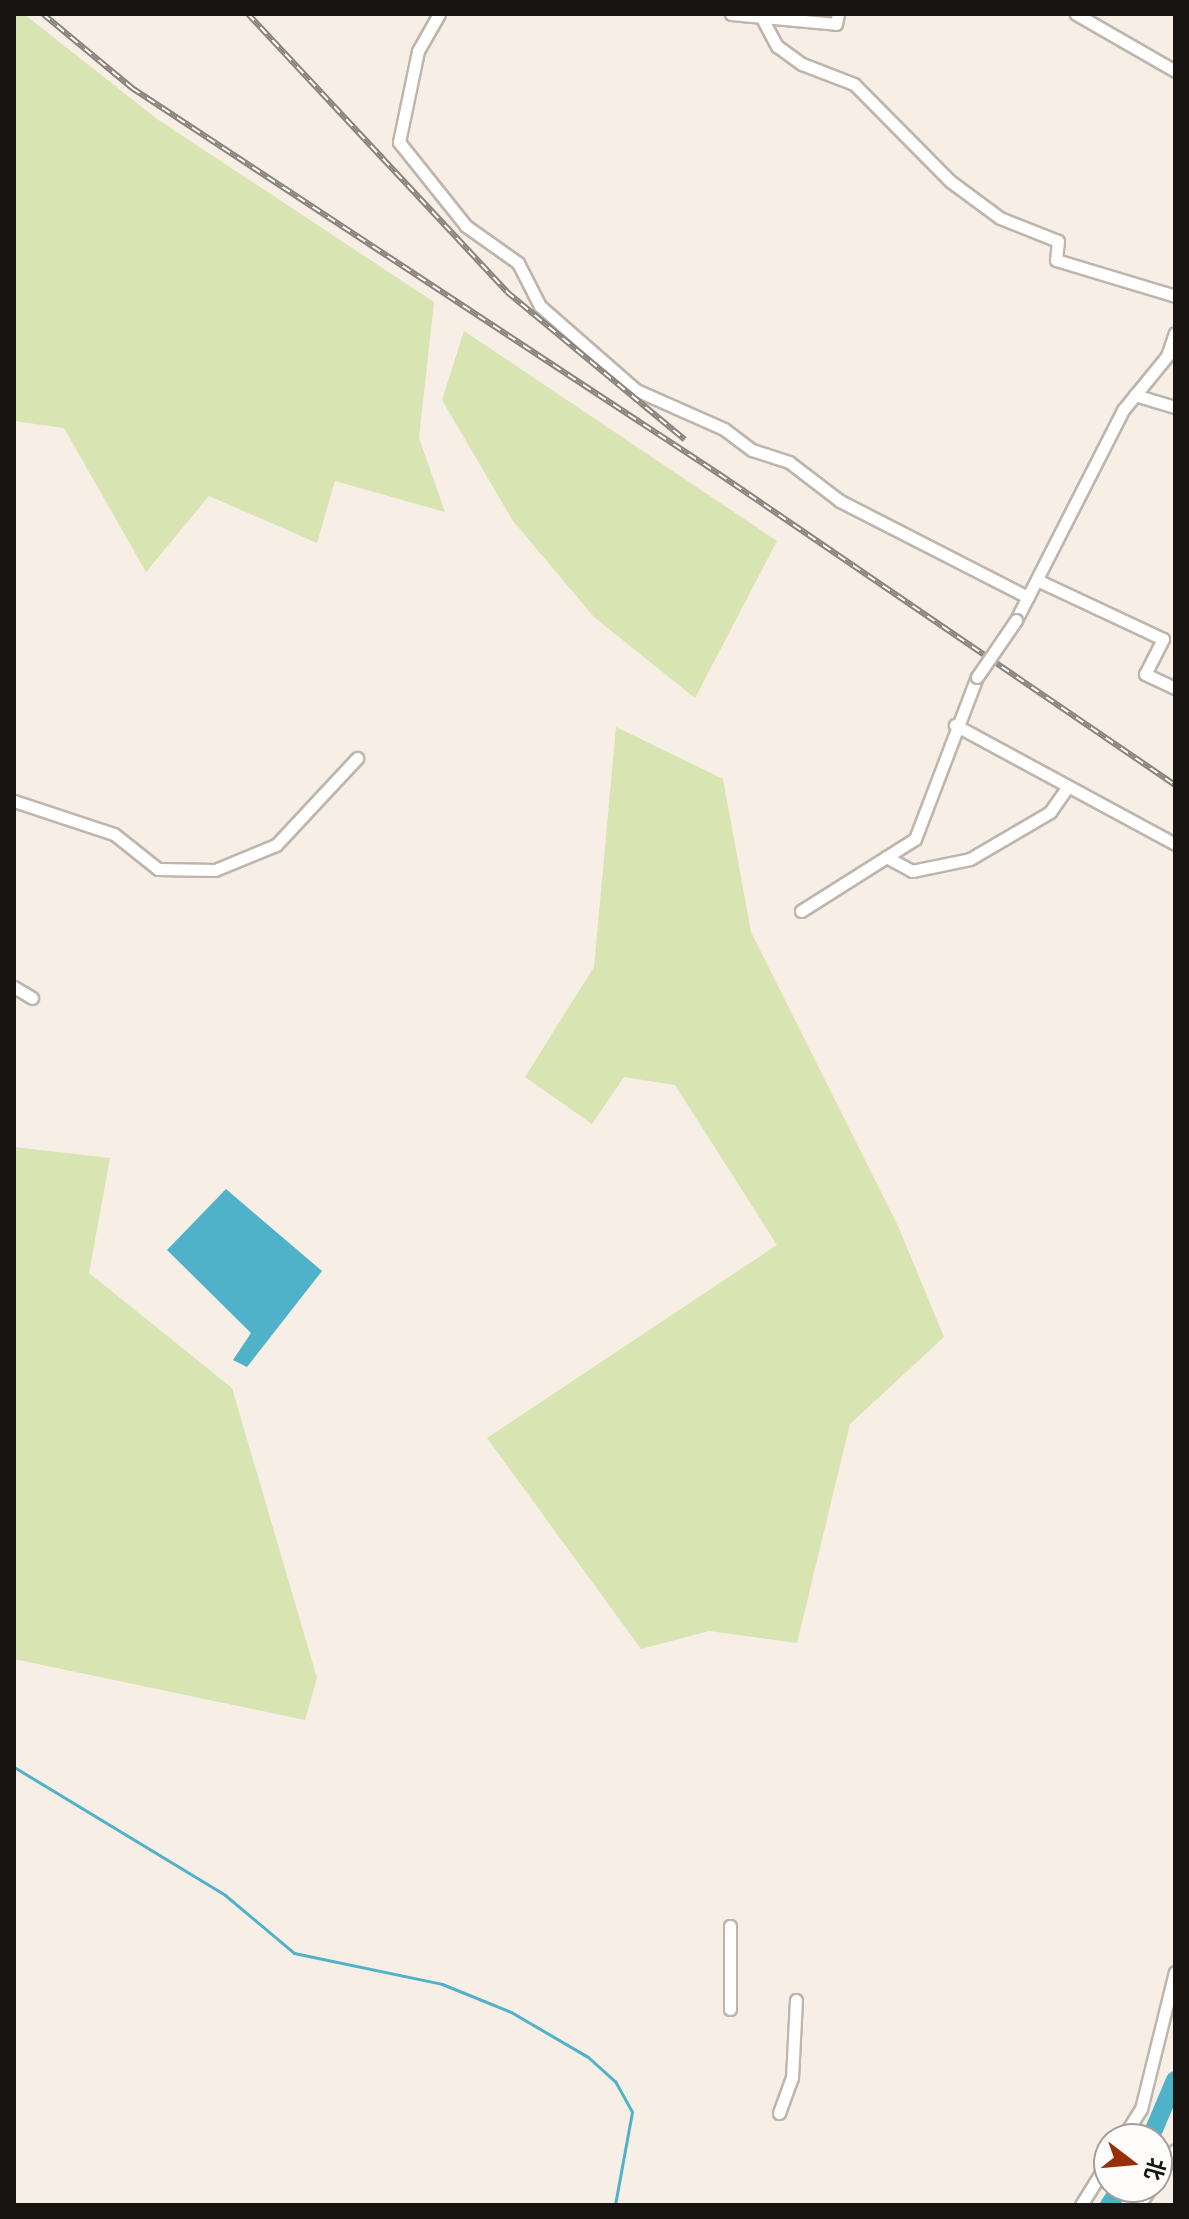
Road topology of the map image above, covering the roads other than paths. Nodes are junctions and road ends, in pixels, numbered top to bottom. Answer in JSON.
{"nodes":[{"id":1,"x":439,"y":14,"type":"edge"},
{"id":2,"x":731,"y":14,"type":"edge"},
{"id":3,"x":838,"y":14,"type":"edge"},
{"id":4,"x":1076,"y":14,"type":"edge"},
{"id":5,"x":763,"y":20,"type":"junction"},
{"id":6,"x":1175,"y":71,"type":"edge"},
{"id":7,"x":1175,"y":296,"type":"edge"},
{"id":8,"x":1175,"y":333,"type":"edge"},
{"id":9,"x":1135,"y":395,"type":"junction"},
{"id":10,"x":1175,"y":407,"type":"edge"},
{"id":11,"x":1037,"y":580,"type":"junction"},
{"id":12,"x":1028,"y":597,"type":"junction"},
{"id":13,"x":1175,"y":688,"type":"edge"},
{"id":14,"x":955,"y":725,"type":"junction"},
{"id":15,"x":357,"y":758,"type":"dead end"},
{"id":16,"x":1067,"y":788,"type":"junction"},
{"id":17,"x":14,"y":801,"type":"edge"},
{"id":18,"x":1175,"y":844,"type":"edge"},
{"id":19,"x":886,"y":857,"type":"junction"},
{"id":20,"x":801,"y":911,"type":"dead end"},
{"id":21,"x":14,"y":987,"type":"edge"},
{"id":22,"x":32,"y":998,"type":"dead end"},
{"id":23,"x":730,"y":1926,"type":"dead end"},
{"id":24,"x":1175,"y":1972,"type":"edge"},
{"id":25,"x":796,"y":2000,"type":"dead end"},
{"id":26,"x":730,"y":2009,"type":"dead end"},
{"id":27,"x":779,"y":2113,"type":"dead end"},
{"id":28,"x":1132,"y":2123,"type":"edge"},
{"id":29,"x":1093,"y":2186,"type":"edge"},
{"id":30,"x":1081,"y":2205,"type":"edge"}],
"edges":[{"from":1,"to":12,"type":"street"},
{"from":2,"to":5,"type":"street"},
{"from":3,"to":5,"type":"street"},
{"from":4,"to":6,"type":"street"},
{"from":5,"to":7,"type":"street"},
{"from":8,"to":9,"type":"street"},
{"from":9,"to":10,"type":"street"},
{"from":9,"to":11,"type":"street"},
{"from":11,"to":12,"type":"street"},
{"from":11,"to":13,"type":"street"},
{"from":12,"to":14,"type":"street","bridge":true},
{"from":14,"to":16,"type":"street"},
{"from":14,"to":19,"type":"street"},
{"from":15,"to":17,"type":"street"},
{"from":16,"to":18,"type":"street"},
{"from":16,"to":19,"type":"street"},
{"from":19,"to":20,"type":"street"},
{"from":21,"to":22,"type":"street"},
{"from":23,"to":26,"type":"street"},
{"from":24,"to":28,"type":"street"},
{"from":25,"to":27,"type":"street"},
{"from":29,"to":30,"type":"street"}]}
